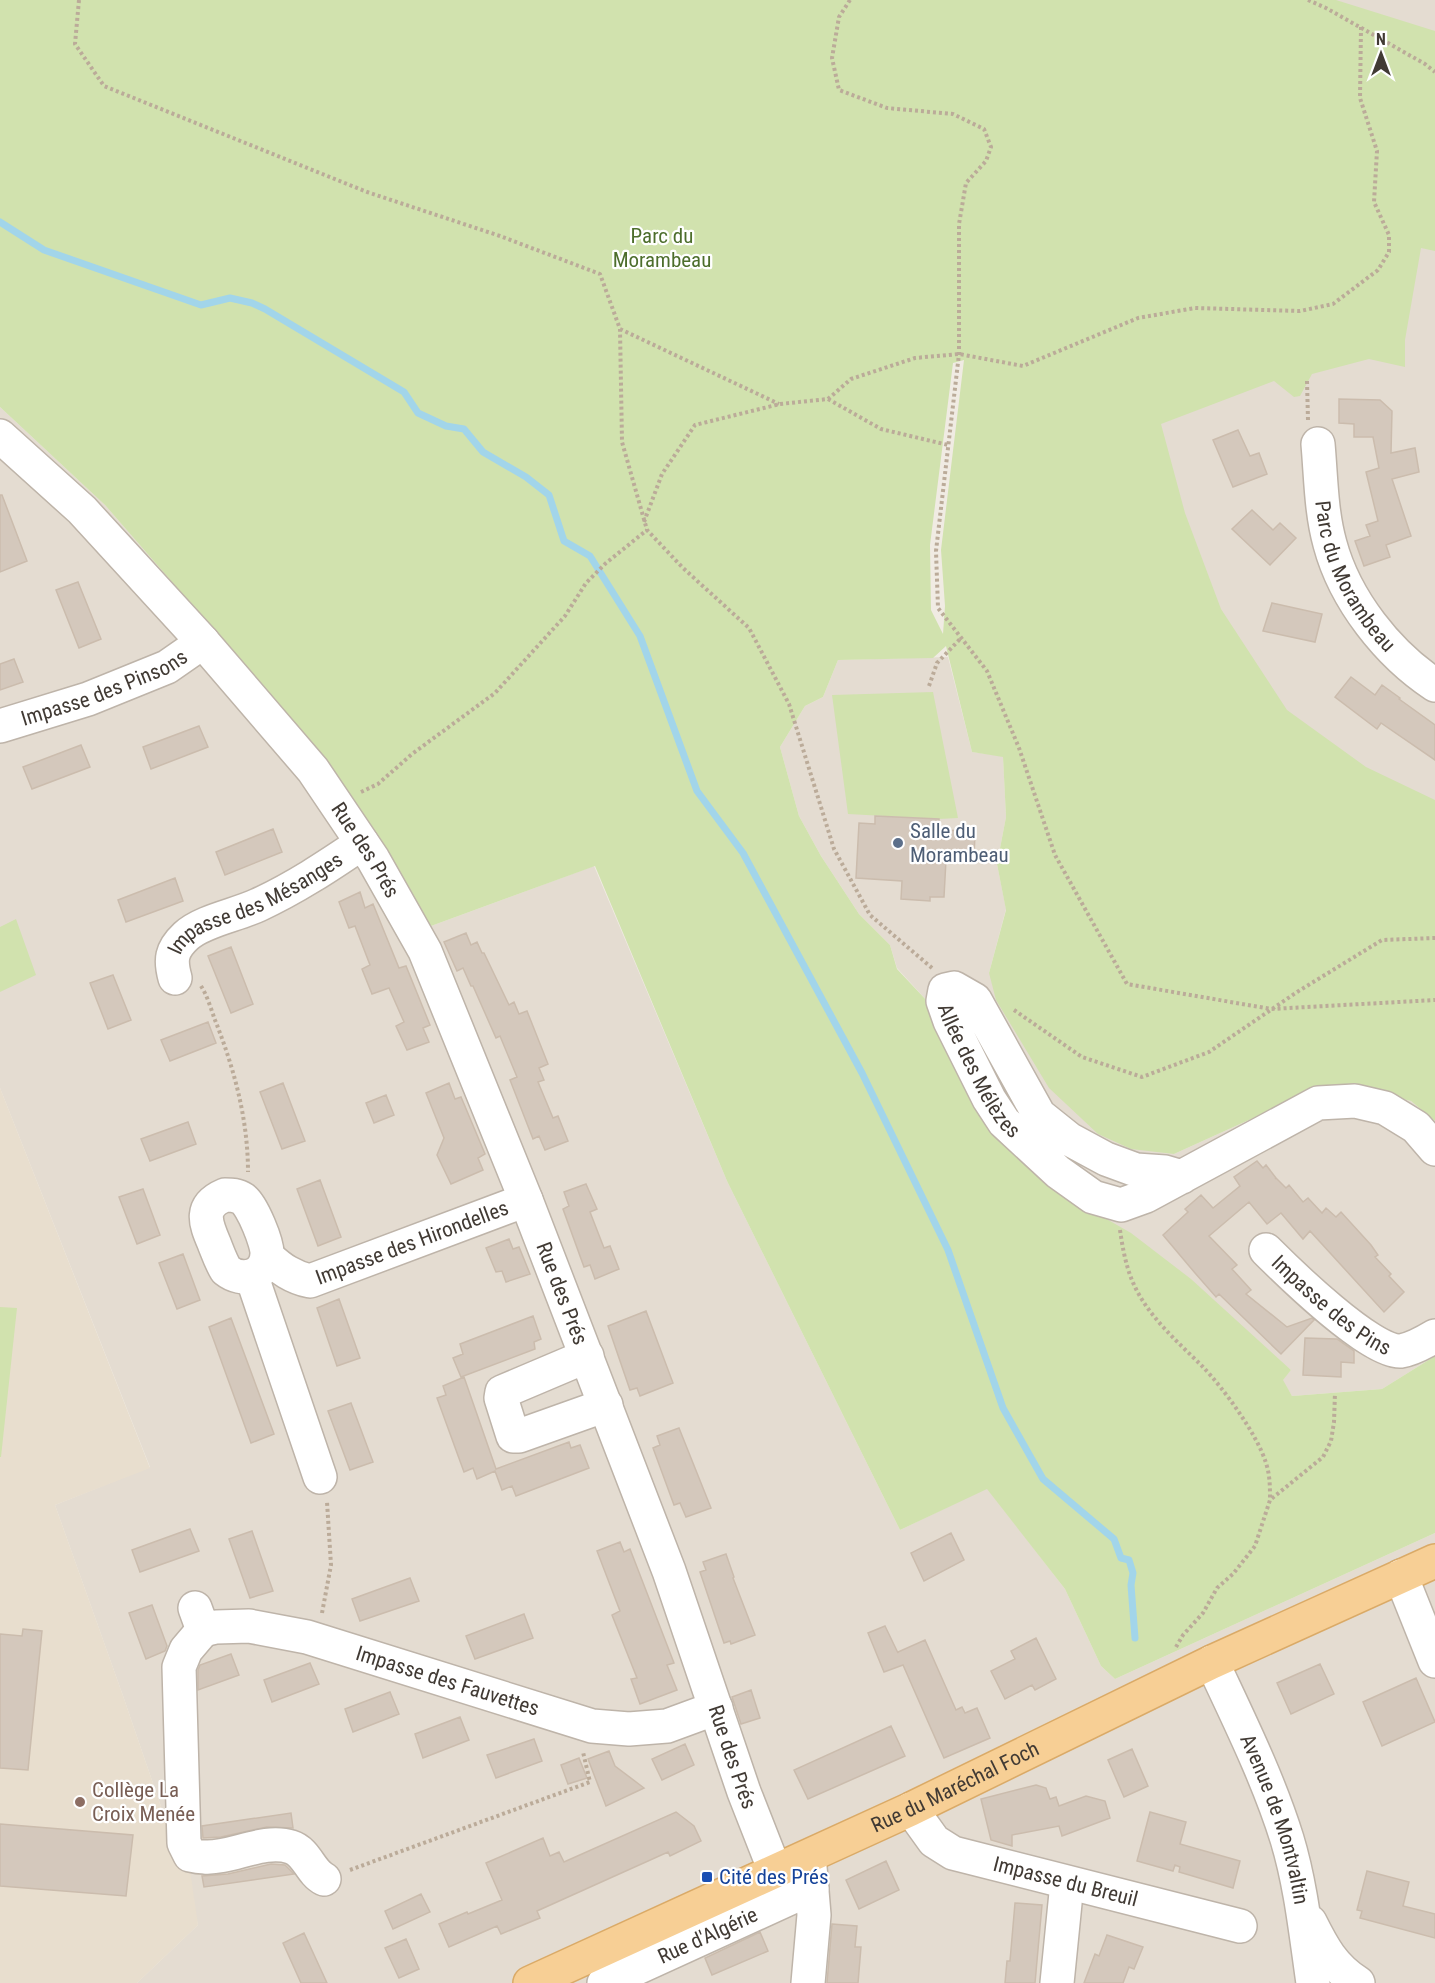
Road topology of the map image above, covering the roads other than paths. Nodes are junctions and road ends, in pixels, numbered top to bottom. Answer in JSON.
{"nodes":[{"id":1,"x":0,"y":436,"type":"edge"},
{"id":2,"x":1318,"y":444,"type":"road end"},
{"id":3,"x":203,"y":642,"type":"junction"},
{"id":4,"x":1435,"y":685,"type":"edge"},
{"id":5,"x":0,"y":726,"type":"edge"},
{"id":6,"x":362,"y":843,"type":"junction"},
{"id":7,"x":175,"y":978,"type":"road end"},
{"id":8,"x":1435,"y":1149,"type":"edge"},
{"id":9,"x":1182,"y":1177,"type":"junction"},
{"id":10,"x":526,"y":1200,"type":"junction"},
{"id":11,"x":1266,"y":1250,"type":"dead end"},
{"id":12,"x":260,"y":1267,"type":"junction"},
{"id":13,"x":1435,"y":1336,"type":"edge"},
{"id":14,"x":587,"y":1356,"type":"junction"},
{"id":15,"x":606,"y":1405,"type":"junction"},
{"id":16,"x":320,"y":1477,"type":"road end"},
{"id":17,"x":1435,"y":1561,"type":"edge"},
{"id":18,"x":1389,"y":1582,"type":"junction"},
{"id":19,"x":1435,"y":1661,"type":"edge"},
{"id":20,"x":1199,"y":1669,"type":"junction"},
{"id":21,"x":716,"y":1708,"type":"junction"},
{"id":22,"x":911,"y":1809,"type":"junction"},
{"id":23,"x":775,"y":1871,"type":"junction"},
{"id":24,"x":808,"y":1873,"type":"junction"},
{"id":25,"x":324,"y":1879,"type":"road end"},
{"id":26,"x":1067,"y":1883,"type":"junction"},
{"id":27,"x":1301,"y":1903,"type":"junction"},
{"id":28,"x":1240,"y":1926,"type":"dead end"},
{"id":29,"x":530,"y":1983,"type":"edge"},
{"id":30,"x":604,"y":1983,"type":"edge"},
{"id":31,"x":808,"y":1983,"type":"edge"},
{"id":32,"x":1057,"y":1983,"type":"edge"},
{"id":33,"x":1313,"y":1983,"type":"edge"},
{"id":34,"x":1358,"y":1983,"type":"edge"}],
"edges":[{"from":1,"to":3,"type":"street","name":"Rue des Prés"},
{"from":2,"to":4,"type":"street","name":"Parc du Morambeau"},
{"from":3,"to":5,"type":"street","name":"Impasse des Pinsons"},
{"from":3,"to":6,"type":"street","name":"Rue des Prés"},
{"from":6,"to":7,"type":"street","name":"Impasse des Mésanges"},
{"from":6,"to":10,"type":"street","name":"Rue des Prés"},
{"from":8,"to":9,"type":"street"},
{"from":9,"to":9,"type":"street","name":"Allée des Mélèzes"},
{"from":10,"to":12,"type":"street","name":"Impasse des Hirondelles"},
{"from":10,"to":14,"type":"street","name":"Rue des Prés"},
{"from":11,"to":13,"type":"street","name":"Impasse des Pins"},
{"from":12,"to":12,"type":"street","name":"Impasse des Hirondelles"},
{"from":12,"to":16,"type":"street"},
{"from":14,"to":15,"type":"street","name":"Rue des Prés"},
{"from":14,"to":15,"type":"street","name":"Rue des Prés"},
{"from":15,"to":21,"type":"street","name":"Rue des Prés"},
{"from":17,"to":18,"type":"main road","name":"Rue du Maréchal Foch"},
{"from":18,"to":19,"type":"street"},
{"from":18,"to":20,"type":"main road","name":"Rue du Maréchal Foch"},
{"from":20,"to":22,"type":"main road","name":"Rue du Maréchal Foch"},
{"from":20,"to":27,"type":"street","name":"Avenue de Montvaltin"},
{"from":21,"to":23,"type":"street","name":"Rue des Prés"},
{"from":21,"to":25,"type":"street","name":"Impasse des Fauvettes"},
{"from":22,"to":24,"type":"main road","name":"Rue du Maréchal Foch"},
{"from":22,"to":26,"type":"street","name":"Impasse du Breuil"},
{"from":23,"to":24,"type":"main road","name":"Rue du Maréchal Foch"},
{"from":23,"to":29,"type":"main road","name":"Rue du Maréchal Foch"},
{"from":24,"to":30,"type":"street","name":"Rue d'Algérie"},
{"from":24,"to":31,"type":"street"},
{"from":26,"to":28,"type":"street","name":"Impasse du Breuil"},
{"from":26,"to":32,"type":"street"},
{"from":27,"to":33,"type":"street","name":"Avenue de Montvaltin"},
{"from":27,"to":34,"type":"street"}]}
